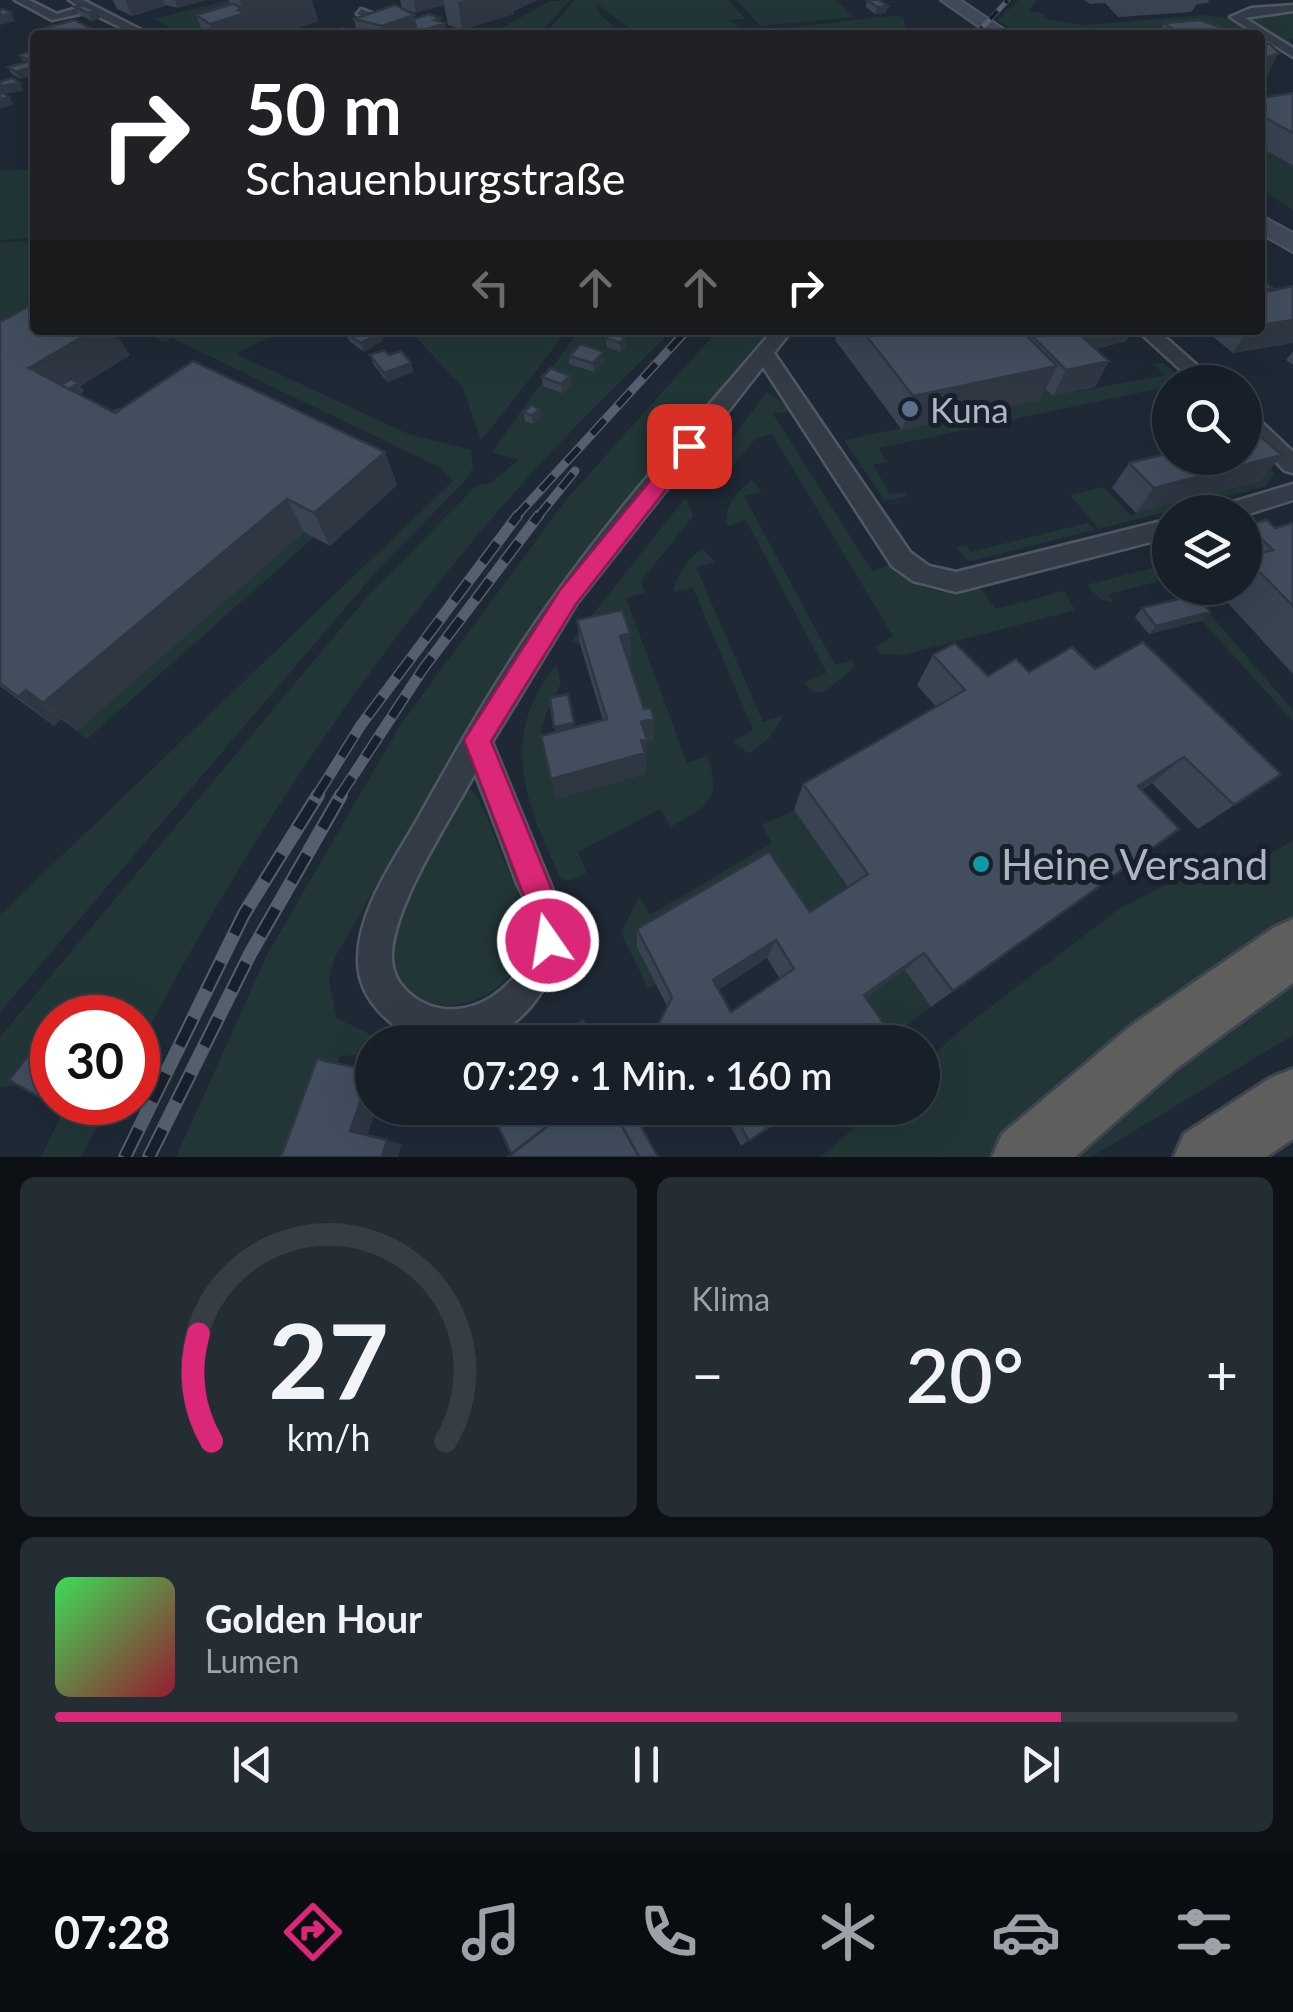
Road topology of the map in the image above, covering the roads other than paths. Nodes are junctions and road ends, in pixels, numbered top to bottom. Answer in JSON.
{"nodes":[{"id":1,"x":20,"y":0,"type":"edge"},
{"id":2,"x":375,"y":0,"type":"edge"},
{"id":3,"x":927,"y":0,"type":"edge"},
{"id":4,"x":949,"y":0,"type":"edge"},
{"id":5,"x":1266,"y":0,"type":"edge"},
{"id":6,"x":80,"y":2,"type":"edge"},
{"id":7,"x":1288,"y":9,"type":"edge"},
{"id":8,"x":361,"y":12,"type":"junction"},
{"id":9,"x":350,"y":23,"type":"dead end"},
{"id":10,"x":135,"y":30,"type":"edge"},
{"id":11,"x":410,"y":30,"type":"edge"},
{"id":12,"x":971,"y":30,"type":"edge"},
{"id":13,"x":995,"y":30,"type":"edge"},
{"id":14,"x":1257,"y":30,"type":"edge"},
{"id":15,"x":1265,"y":35,"type":"edge"},
{"id":16,"x":1293,"y":53,"type":"edge"},
{"id":17,"x":1265,"y":205,"type":"edge"},
{"id":18,"x":1293,"y":224,"type":"edge"},
{"id":19,"x":1265,"y":225,"type":"edge"},
{"id":20,"x":1293,"y":244,"type":"edge"},
{"id":21,"x":779,"y":335,"type":"edge"},
{"id":22,"x":1152,"y":335,"type":"edge"},
{"id":23,"x":764,"y":352,"type":"junction"},
{"id":24,"x":1186,"y":365,"type":"edge"},
{"id":25,"x":1262,"y":435,"type":"edge"},
{"id":26,"x":1293,"y":465,"type":"edge"},
{"id":27,"x":1293,"y":492,"type":"edge"},
{"id":28,"x":1262,"y":501,"type":"edge"},
{"id":29,"x":1152,"y":533,"type":"edge"},
{"id":30,"x":477,"y":740,"type":"junction"},
{"id":31,"x":1293,"y":948,"type":"edge"},
{"id":32,"x":1293,"y":1101,"type":"edge"},
{"id":33,"x":1025,"y":1157,"type":"edge"},
{"id":34,"x":1207,"y":1157,"type":"edge"}],
"edges":[{"from":1,"to":6,"type":"street"},
{"from":2,"to":8,"type":"street"},
{"from":3,"to":12,"type":"main road"},
{"from":4,"to":13,"type":"main road"},
{"from":5,"to":7,"type":"street"},
{"from":6,"to":10,"type":"street"},
{"from":7,"to":14,"type":"street"},
{"from":8,"to":9,"type":"street"},
{"from":8,"to":11,"type":"street"},
{"from":15,"to":16,"type":"street"},
{"from":17,"to":18,"type":"main road"},
{"from":19,"to":20,"type":"main road"},
{"from":21,"to":23,"type":"street"},
{"from":22,"to":24,"type":"street"},
{"from":23,"to":29,"type":"street"},
{"from":23,"to":30,"type":"street"},
{"from":25,"to":26,"type":"street"},
{"from":27,"to":28,"type":"street"},
{"from":30,"to":30,"type":"street"},
{"from":31,"to":33,"type":"highway"},
{"from":32,"to":34,"type":"highway"}]}
